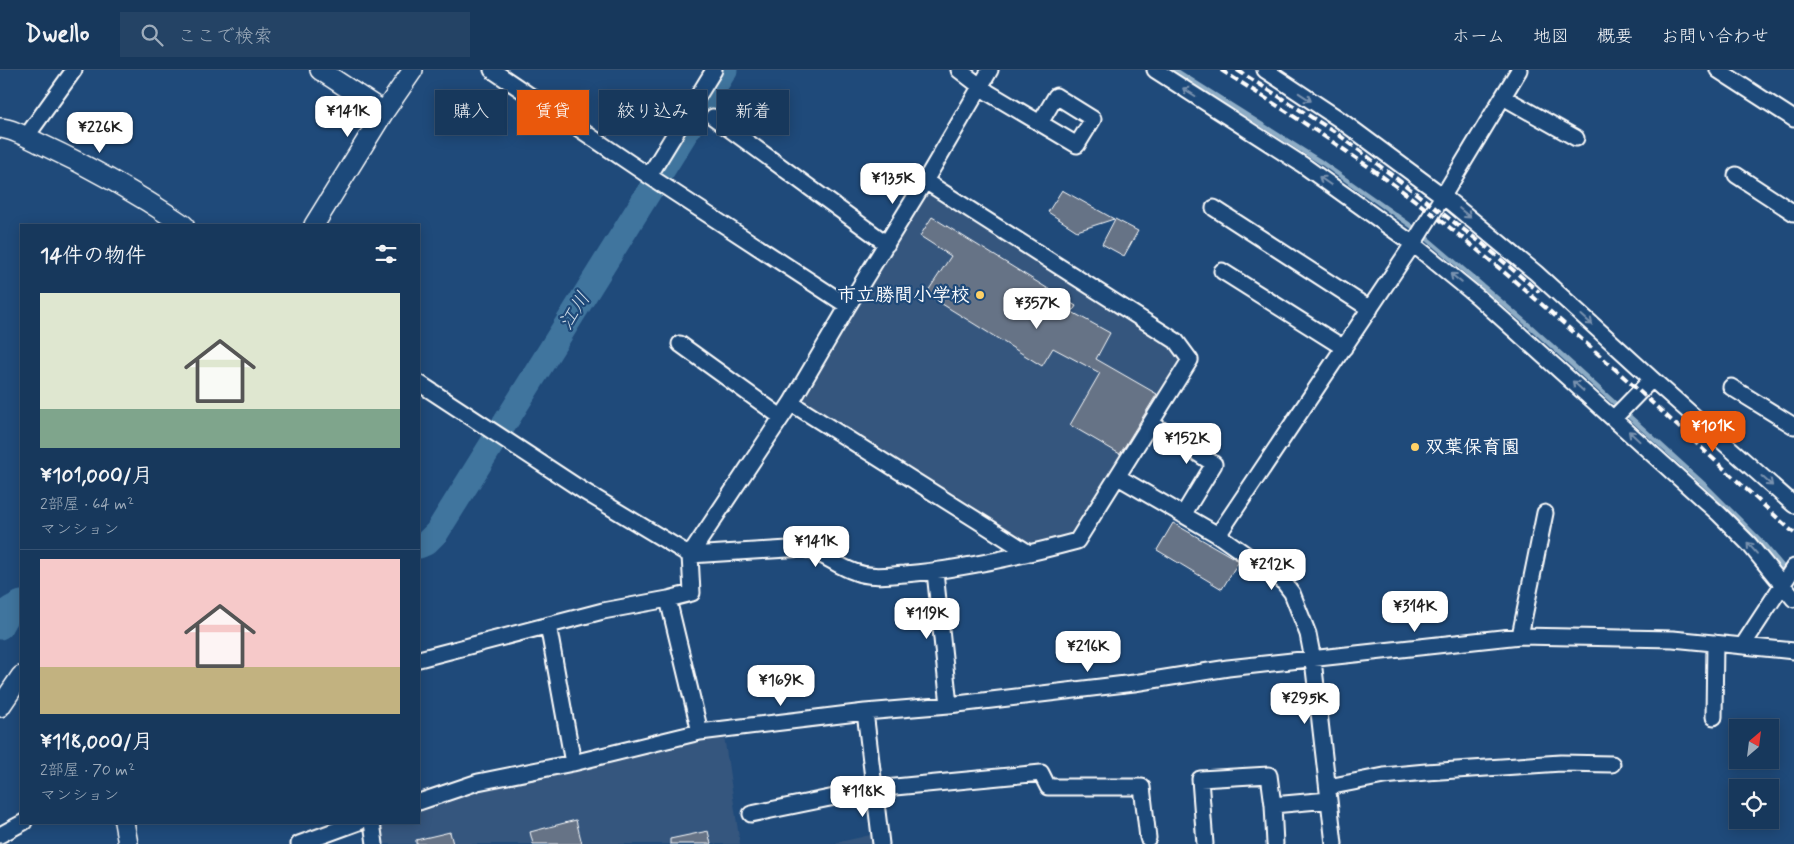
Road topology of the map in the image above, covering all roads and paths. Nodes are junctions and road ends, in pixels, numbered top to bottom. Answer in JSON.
{"nodes":[{"id":1,"x":74,"y":70,"type":"edge"},
{"id":2,"x":320,"y":70,"type":"edge"},
{"id":3,"x":413,"y":70,"type":"edge"},
{"id":4,"x":492,"y":70,"type":"edge"},
{"id":5,"x":714,"y":70,"type":"edge"},
{"id":6,"x":959,"y":70,"type":"edge"},
{"id":7,"x":990,"y":70,"type":"edge"},
{"id":8,"x":1154,"y":70,"type":"edge"},
{"id":9,"x":1265,"y":70,"type":"edge"},
{"id":10,"x":1519,"y":70,"type":"edge"},
{"id":11,"x":1718,"y":70,"type":"edge"},
{"id":12,"x":980,"y":85,"type":"junction"},
{"id":13,"x":1503,"y":97,"type":"junction"},
{"id":14,"x":384,"y":112,"type":"junction"},
{"id":15,"x":713,"y":116,"type":"dead end"},
{"id":16,"x":1794,"y":119,"type":"edge"},
{"id":17,"x":1040,"y":123,"type":"dead end"},
{"id":18,"x":0,"y":128,"type":"edge"},
{"id":19,"x":26,"y":137,"type":"junction"},
{"id":20,"x":1576,"y":138,"type":"dead end"},
{"id":21,"x":1736,"y":175,"type":"dead end"},
{"id":22,"x":649,"y":176,"type":"junction"},
{"id":23,"x":925,"y":182,"type":"junction"},
{"id":24,"x":1444,"y":196,"type":"junction"},
{"id":25,"x":1214,"y":208,"type":"dead end"},
{"id":26,"x":1794,"y":213,"type":"edge"},
{"id":27,"x":182,"y":224,"type":"edge"},
{"id":28,"x":315,"y":224,"type":"edge"},
{"id":29,"x":886,"y":244,"type":"junction"},
{"id":30,"x":1413,"y":244,"type":"junction"},
{"id":31,"x":1222,"y":271,"type":"dead end"},
{"id":32,"x":848,"y":306,"type":"junction"},
{"id":33,"x":1370,"y":309,"type":"junction"},
{"id":34,"x":680,"y":344,"type":"dead end"},
{"id":35,"x":1344,"y":348,"type":"junction"},
{"id":36,"x":1652,"y":379,"type":"junction"},
{"id":37,"x":420,"y":384,"type":"edge"},
{"id":38,"x":1731,"y":388,"type":"dead end"},
{"id":39,"x":791,"y":404,"type":"junction"},
{"id":40,"x":781,"y":417,"type":"junction"},
{"id":41,"x":1614,"y":418,"type":"junction"},
{"id":42,"x":1151,"y":423,"type":"junction"},
{"id":43,"x":1794,"y":426,"type":"edge"},
{"id":44,"x":1118,"y":477,"type":"junction"},
{"id":45,"x":1794,"y":505,"type":"edge"},
{"id":46,"x":1545,"y":513,"type":"dead end"},
{"id":47,"x":1183,"y":515,"type":"junction"},
{"id":48,"x":1218,"y":535,"type":"junction"},
{"id":49,"x":1029,"y":553,"type":"junction"},
{"id":50,"x":690,"y":555,"type":"junction"},
{"id":51,"x":1794,"y":567,"type":"edge"},
{"id":52,"x":935,"y":572,"type":"junction"},
{"id":53,"x":1783,"y":585,"type":"junction"},
{"id":54,"x":1794,"y":598,"type":"edge"},
{"id":55,"x":668,"y":599,"type":"junction"},
{"id":56,"x":548,"y":625,"type":"junction"},
{"id":57,"x":1520,"y":636,"type":"junction"},
{"id":58,"x":1715,"y":643,"type":"junction"},
{"id":59,"x":1743,"y":645,"type":"junction"},
{"id":60,"x":1794,"y":651,"type":"edge"},
{"id":61,"x":420,"y":659,"type":"edge"},
{"id":62,"x":1313,"y":660,"type":"junction"},
{"id":63,"x":20,"y":677,"type":"edge"},
{"id":64,"x":949,"y":705,"type":"junction"},
{"id":65,"x":0,"y":707,"type":"edge"},
{"id":66,"x":865,"y":712,"type":"junction"},
{"id":67,"x":1714,"y":717,"type":"dead end"},
{"id":68,"x":700,"y":732,"type":"junction"},
{"id":69,"x":573,"y":764,"type":"junction"},
{"id":70,"x":1612,"y":764,"type":"dead end"},
{"id":71,"x":874,"y":789,"type":"junction"},
{"id":72,"x":1328,"y":794,"type":"junction"},
{"id":73,"x":420,"y":802,"type":"edge"},
{"id":74,"x":1273,"y":805,"type":"junction"},
{"id":75,"x":751,"y":814,"type":"dead end"},
{"id":76,"x":20,"y":824,"type":"edge"},
{"id":77,"x":124,"y":824,"type":"edge"},
{"id":78,"x":353,"y":824,"type":"edge"},
{"id":79,"x":372,"y":824,"type":"edge"},
{"id":80,"x":0,"y":835,"type":"edge"},
{"id":81,"x":1148,"y":838,"type":"dead end"},
{"id":82,"x":128,"y":844,"type":"edge"},
{"id":83,"x":299,"y":844,"type":"edge"},
{"id":84,"x":375,"y":844,"type":"edge"},
{"id":85,"x":881,"y":844,"type":"edge"},
{"id":86,"x":1205,"y":844,"type":"edge"},
{"id":87,"x":1275,"y":844,"type":"edge"},
{"id":88,"x":1334,"y":844,"type":"edge"}],
"edges":[{"from":1,"to":19,"type":"street"},
{"from":2,"to":14,"type":"street"},
{"from":3,"to":14,"type":"street"},
{"from":4,"to":22,"type":"street"},
{"from":5,"to":22,"type":"street"},
{"from":6,"to":12,"type":"street"},
{"from":7,"to":12,"type":"street"},
{"from":30,"to":8,"type":"street","one_way":true},
{"from":9,"to":24,"type":"street","one_way":true},
{"from":10,"to":13,"type":"street"},
{"from":11,"to":16,"type":"street"},
{"from":12,"to":17,"type":"street"},
{"from":12,"to":23,"type":"street"},
{"from":13,"to":20,"type":"street"},
{"from":13,"to":24,"type":"street"},
{"from":14,"to":28,"type":"street"},
{"from":15,"to":29,"type":"street"},
{"from":18,"to":19,"type":"street"},
{"from":19,"to":27,"type":"street"},
{"from":21,"to":26,"type":"street"},
{"from":22,"to":32,"type":"street"},
{"from":23,"to":29,"type":"street"},
{"from":23,"to":42,"type":"street"},
{"from":24,"to":30,"type":"street"},
{"from":24,"to":36,"type":"street","one_way":true},
{"from":25,"to":33,"type":"street"},
{"from":29,"to":32,"type":"street"},
{"from":30,"to":33,"type":"street"},
{"from":41,"to":30,"type":"street","one_way":true},
{"from":31,"to":35,"type":"street"},
{"from":32,"to":39,"type":"street"},
{"from":33,"to":35,"type":"street"},
{"from":34,"to":40,"type":"street"},
{"from":35,"to":48,"type":"street"},
{"from":36,"to":41,"type":"street"},
{"from":36,"to":45,"type":"street","one_way":true},
{"from":37,"to":50,"type":"street"},
{"from":38,"to":43,"type":"street"},
{"from":39,"to":40,"type":"street"},
{"from":39,"to":49,"type":"street"},
{"from":40,"to":50,"type":"street"},
{"from":53,"to":41,"type":"street","one_way":true},
{"from":42,"to":44,"type":"street"},
{"from":42,"to":47,"type":"street"},
{"from":44,"to":47,"type":"street"},
{"from":44,"to":49,"type":"street"},
{"from":46,"to":57,"type":"street"},
{"from":47,"to":48,"type":"street"},
{"from":48,"to":62,"type":"street"},
{"from":49,"to":52,"type":"street"},
{"from":50,"to":52,"type":"street"},
{"from":50,"to":55,"type":"street"},
{"from":51,"to":53,"type":"street"},
{"from":52,"to":64,"type":"street"},
{"from":53,"to":54,"type":"street"},
{"from":53,"to":59,"type":"street"},
{"from":55,"to":56,"type":"street"},
{"from":55,"to":68,"type":"street"},
{"from":56,"to":61,"type":"street"},
{"from":56,"to":69,"type":"street"},
{"from":57,"to":58,"type":"street"},
{"from":57,"to":62,"type":"street"},
{"from":58,"to":59,"type":"street"},
{"from":58,"to":67,"type":"street"},
{"from":59,"to":60,"type":"street"},
{"from":62,"to":64,"type":"street"},
{"from":62,"to":72,"type":"street"},
{"from":63,"to":65,"type":"street"},
{"from":64,"to":66,"type":"street"},
{"from":66,"to":68,"type":"street"},
{"from":66,"to":71,"type":"street"},
{"from":68,"to":69,"type":"street"},
{"from":69,"to":73,"type":"street"},
{"from":70,"to":72,"type":"street"},
{"from":71,"to":75,"type":"street"},
{"from":71,"to":81,"type":"street"},
{"from":71,"to":85,"type":"street"},
{"from":72,"to":74,"type":"street"},
{"from":72,"to":88,"type":"street"},
{"from":74,"to":86,"type":"street"},
{"from":74,"to":87,"type":"street"},
{"from":76,"to":80,"type":"street"},
{"from":77,"to":82,"type":"street"},
{"from":78,"to":83,"type":"street"},
{"from":79,"to":84,"type":"street"}]}
